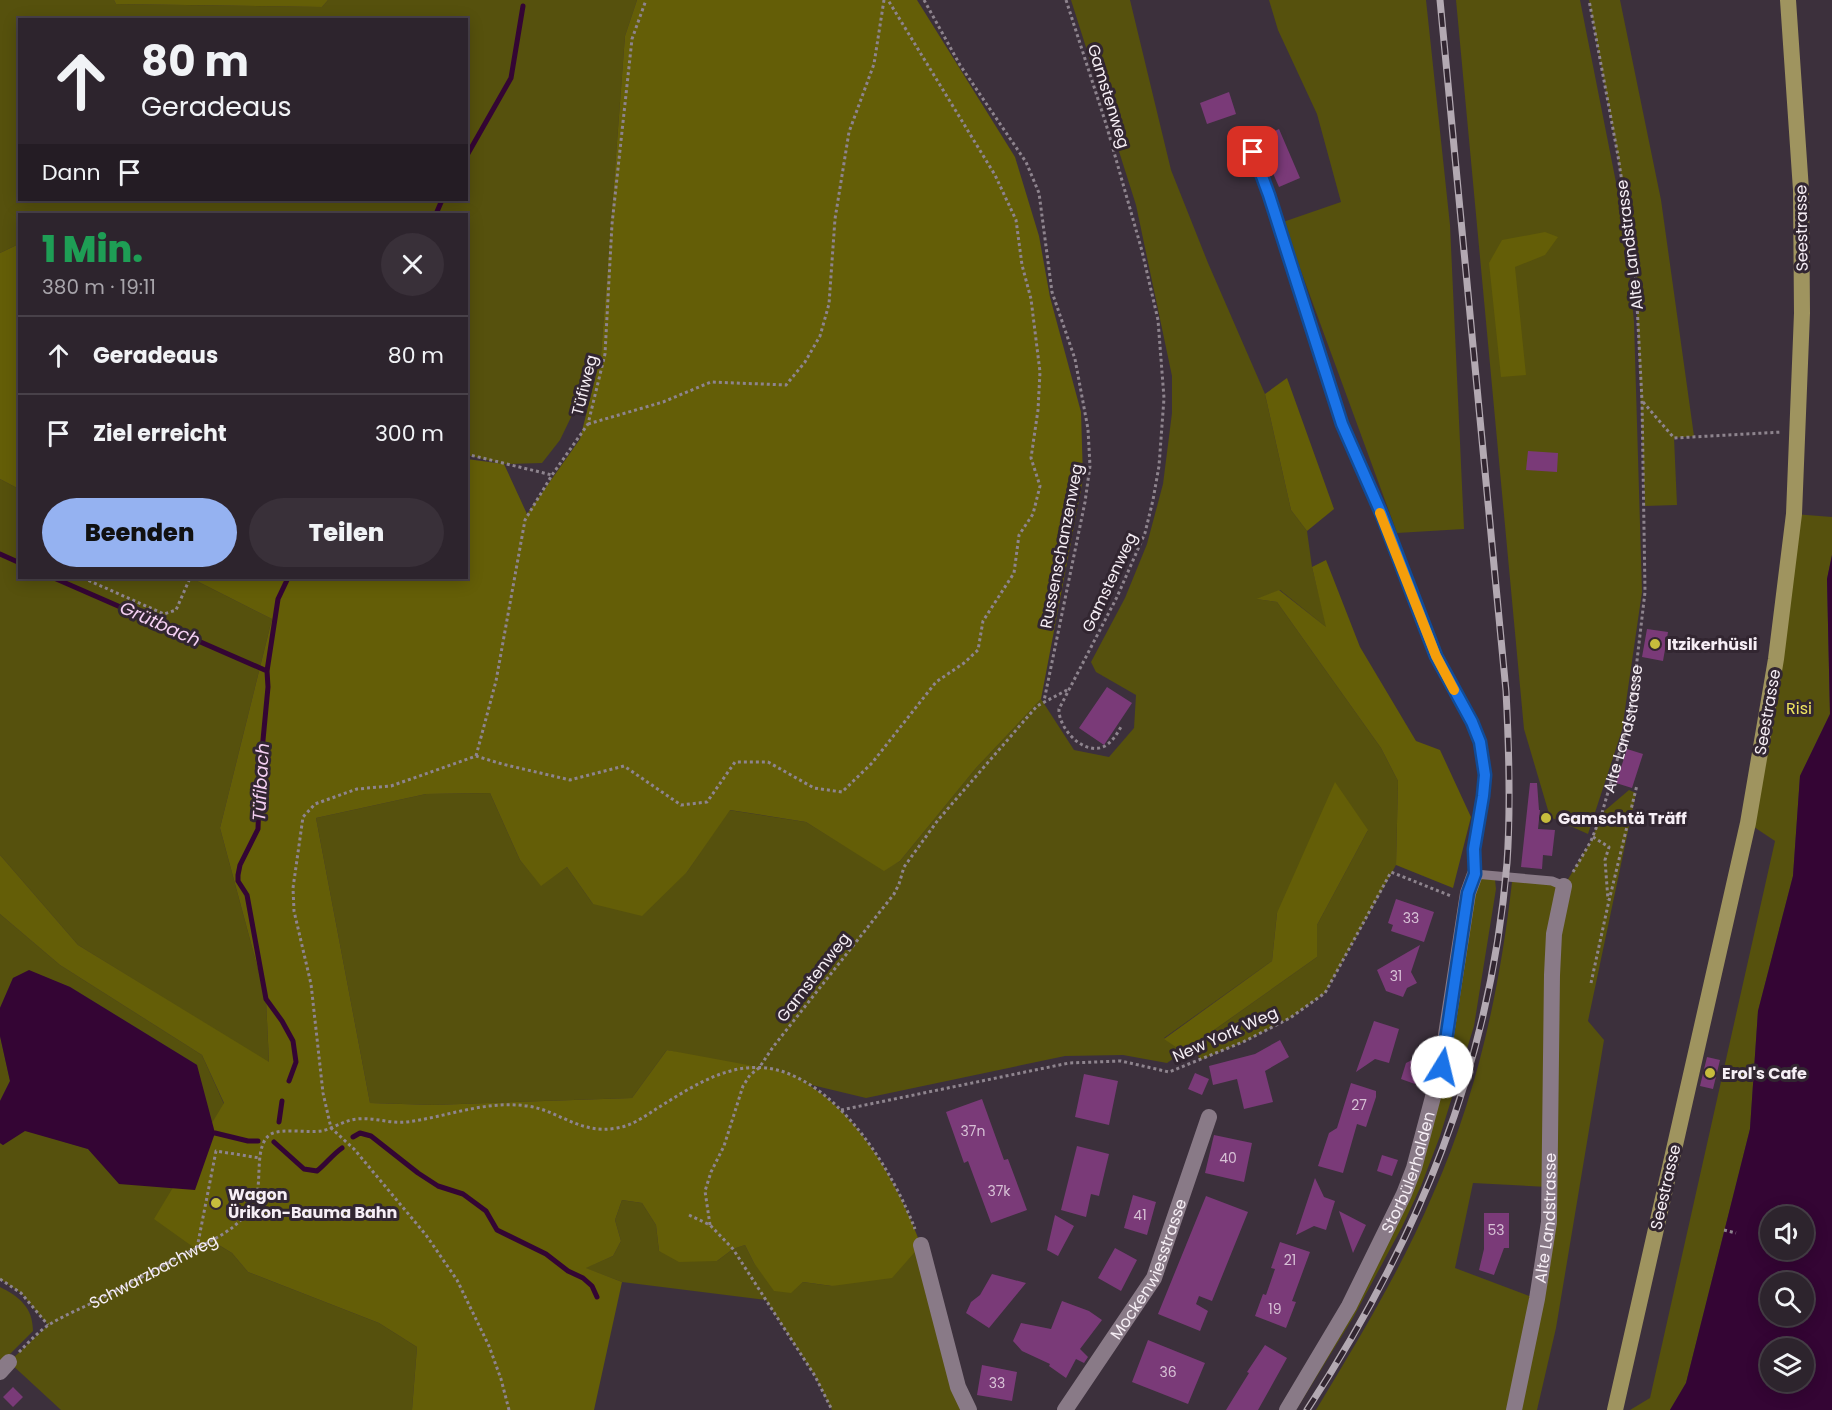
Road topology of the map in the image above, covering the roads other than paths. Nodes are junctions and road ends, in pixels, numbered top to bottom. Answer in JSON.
{"nodes":[{"id":1,"x":1788,"y":0,"type":"edge"},
{"id":2,"x":1245,"y":131,"type":"dead end"},
{"id":3,"x":1481,"y":874,"type":"junction"},
{"id":4,"x":1564,"y":886,"type":"joint"},
{"id":5,"x":1209,"y":1117,"type":"dead end"},
{"id":6,"x":921,"y":1245,"type":"road end"},
{"id":7,"x":969,"y":1410,"type":"edge"},
{"id":8,"x":1065,"y":1410,"type":"edge"},
{"id":9,"x":1287,"y":1410,"type":"edge"},
{"id":10,"x":1514,"y":1410,"type":"edge"},
{"id":11,"x":1615,"y":1410,"type":"edge"}],
"edges":[{"from":1,"to":11,"type":"main road","name":"Seestrasse"},
{"from":2,"to":3,"type":"lane"},
{"from":3,"to":4,"type":"lane"},
{"from":3,"to":9,"type":"street","name":"Storbülerhalden"},
{"from":4,"to":10,"type":"street","name":"Alte Landstrasse"},
{"from":5,"to":8,"type":"street","name":"Mockenwiesstrasse"},
{"from":6,"to":7,"type":"street"}]}
